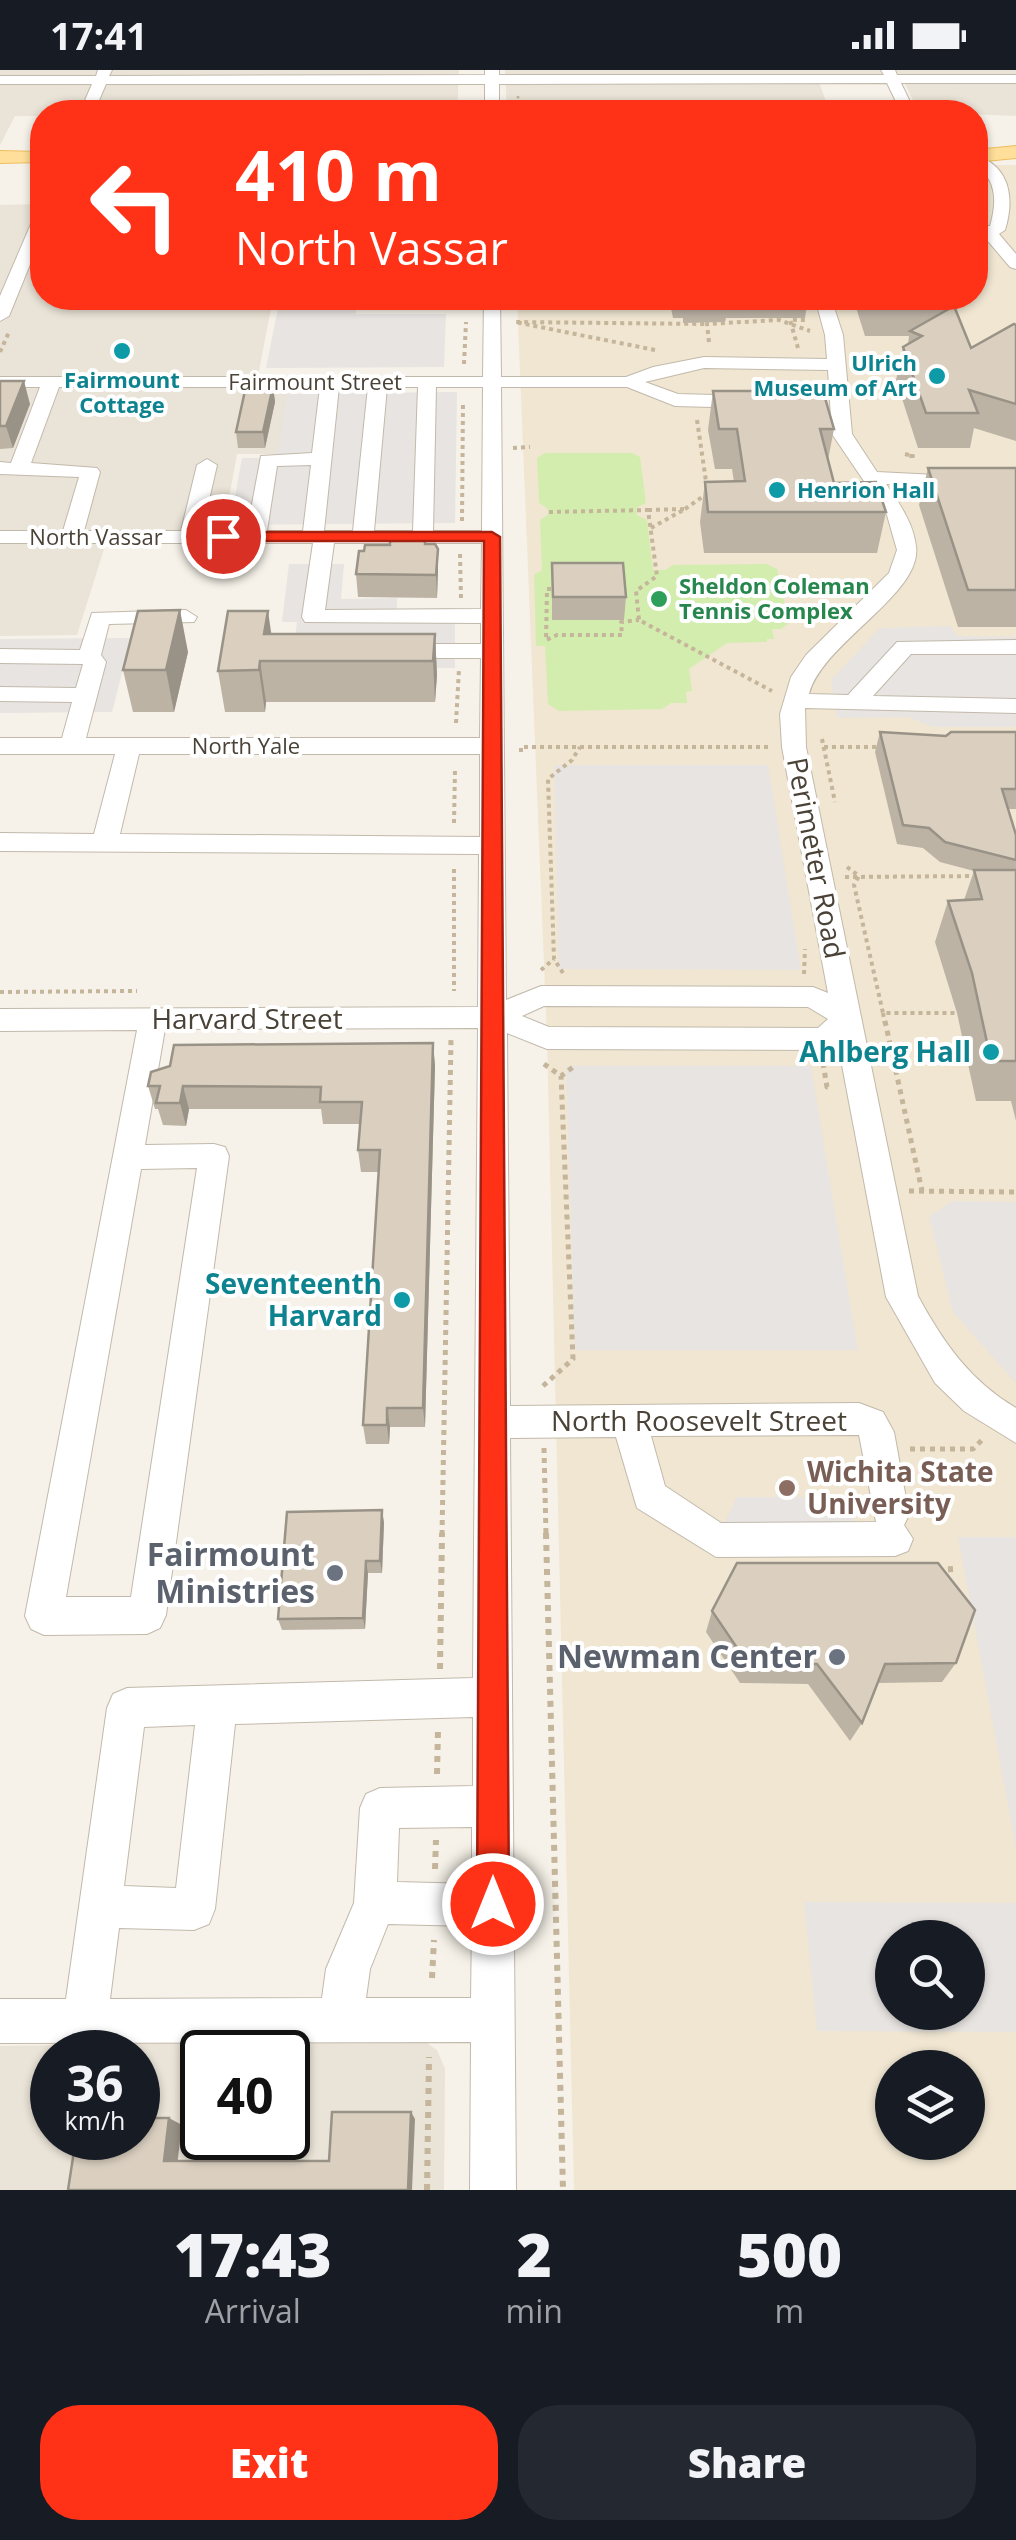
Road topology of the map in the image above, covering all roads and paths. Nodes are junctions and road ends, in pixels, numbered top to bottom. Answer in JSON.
{"nodes":[{"id":1,"x":103,"y":75,"type":"edge"},
{"id":2,"x":492,"y":75,"type":"edge"},
{"id":3,"x":890,"y":75,"type":"edge"},
{"id":4,"x":0,"y":80,"type":"edge"},
{"id":5,"x":1016,"y":80,"type":"edge"},
{"id":6,"x":92,"y":100,"type":"edge"},
{"id":7,"x":902,"y":100,"type":"edge"},
{"id":8,"x":1016,"y":154,"type":"edge"},
{"id":9,"x":988,"y":156,"type":"edge"},
{"id":10,"x":0,"y":157,"type":"edge"},
{"id":11,"x":30,"y":157,"type":"edge"},
{"id":12,"x":988,"y":166,"type":"edge"},
{"id":13,"x":988,"y":229,"type":"edge"},
{"id":14,"x":988,"y":230,"type":"edge"},
{"id":15,"x":988,"y":231,"type":"edge"},
{"id":16,"x":1016,"y":231,"type":"edge"},
{"id":17,"x":0,"y":258,"type":"edge"},
{"id":18,"x":30,"y":258,"type":"edge"},
{"id":19,"x":1016,"y":264,"type":"edge"},
{"id":20,"x":30,"y":265,"type":"edge"},
{"id":21,"x":489,"y":310,"type":"edge"},
{"id":22,"x":515,"y":310,"type":"dead end"},
{"id":23,"x":826,"y":310,"type":"edge"},
{"id":24,"x":0,"y":316,"type":"edge"},
{"id":25,"x":790,"y":320,"type":"junction"},
{"id":26,"x":818,"y":320,"type":"dead end"},
{"id":27,"x":466,"y":322,"type":"dead end"},
{"id":28,"x":515,"y":322,"type":"junction"},
{"id":29,"x":707,"y":324,"type":"junction"},
{"id":30,"x":822,"y":336,"type":"dead end"},
{"id":31,"x":515,"y":337,"type":"dead end"},
{"id":32,"x":656,"y":351,"type":"dead end"},
{"id":33,"x":800,"y":355,"type":"dead end"},
{"id":34,"x":711,"y":356,"type":"dead end"},
{"id":35,"x":837,"y":365,"type":"junction"},
{"id":36,"x":0,"y":382,"type":"edge"},
{"id":37,"x":330,"y":382,"type":"junction"},
{"id":38,"x":378,"y":382,"type":"junction"},
{"id":39,"x":427,"y":382,"type":"junction"},
{"id":40,"x":473,"y":382,"type":"junction"},
{"id":41,"x":629,"y":382,"type":"junction"},
{"id":42,"x":51,"y":383,"type":"junction"},
{"id":43,"x":778,"y":402,"type":"edge"},
{"id":44,"x":814,"y":403,"type":"edge"},
{"id":45,"x":839,"y":404,"type":"junction"},
{"id":46,"x":696,"y":406,"type":"dead end"},
{"id":47,"x":510,"y":448,"type":"dead end"},
{"id":48,"x":530,"y":448,"type":"dead end"},
{"id":49,"x":322,"y":459,"type":"junction"},
{"id":50,"x":206,"y":465,"type":"dead end"},
{"id":51,"x":9,"y":468,"type":"edge"},
{"id":52,"x":868,"y":477,"type":"junction"},
{"id":53,"x":1016,"y":486,"type":"edge"},
{"id":54,"x":685,"y":509,"type":"junction"},
{"id":55,"x":648,"y":510,"type":"junction"},
{"id":56,"x":549,"y":512,"type":"dead end"},
{"id":57,"x":651,"y":528,"type":"junction"},
{"id":58,"x":477,"y":533,"type":"junction"},
{"id":59,"x":72,"y":536,"type":"junction"},
{"id":60,"x":190,"y":536,"type":"junction"},
{"id":61,"x":256,"y":536,"type":"junction"},
{"id":62,"x":0,"y":537,"type":"edge"},
{"id":63,"x":318,"y":537,"type":"junction"},
{"id":64,"x":363,"y":537,"type":"junction"},
{"id":65,"x":423,"y":537,"type":"junction"},
{"id":66,"x":622,"y":585,"type":"edge"},
{"id":67,"x":551,"y":589,"type":"edge"},
{"id":68,"x":636,"y":592,"type":"junction"},
{"id":69,"x":492,"y":616,"type":"junction"},
{"id":70,"x":186,"y":617,"type":"dead end"},
{"id":71,"x":639,"y":620,"type":"junction"},
{"id":72,"x":1016,"y":647,"type":"edge"},
{"id":73,"x":492,"y":650,"type":"junction"},
{"id":74,"x":367,"y":651,"type":"edge"},
{"id":75,"x":0,"y":656,"type":"edge"},
{"id":76,"x":89,"y":657,"type":"junction"},
{"id":77,"x":0,"y":694,"type":"edge"},
{"id":78,"x":86,"y":695,"type":"junction"},
{"id":79,"x":782,"y":701,"type":"junction"},
{"id":80,"x":855,"y":701,"type":"junction"},
{"id":81,"x":1016,"y":706,"type":"edge"},
{"id":82,"x":821,"y":732,"type":"dead end"},
{"id":83,"x":0,"y":746,"type":"edge"},
{"id":84,"x":72,"y":746,"type":"junction"},
{"id":85,"x":128,"y":746,"type":"junction"},
{"id":86,"x":506,"y":746,"type":"junction"},
{"id":87,"x":778,"y":746,"type":"dead end"},
{"id":88,"x":901,"y":746,"type":"edge"},
{"id":89,"x":580,"y":747,"type":"junction"},
{"id":90,"x":808,"y":747,"type":"dead end"},
{"id":91,"x":824,"y":747,"type":"junction"},
{"id":92,"x":838,"y":816,"type":"dead end"},
{"id":93,"x":0,"y":842,"type":"edge"},
{"id":94,"x":105,"y":842,"type":"junction"},
{"id":95,"x":492,"y":846,"type":"junction"},
{"id":96,"x":844,"y":850,"type":"dead end"},
{"id":97,"x":859,"y":876,"type":"junction"},
{"id":98,"x":983,"y":876,"type":"edge"},
{"id":99,"x":822,"y":877,"type":"junction"},
{"id":100,"x":835,"y":948,"type":"junction"},
{"id":101,"x":868,"y":948,"type":"junction"},
{"id":102,"x":554,"y":960,"type":"junction"},
{"id":103,"x":579,"y":973,"type":"dead end"},
{"id":104,"x":786,"y":974,"type":"dead end"},
{"id":105,"x":533,"y":977,"type":"dead end"},
{"id":106,"x":883,"y":1013,"type":"junction"},
{"id":107,"x":958,"y":1013,"type":"dead end"},
{"id":108,"x":494,"y":1017,"type":"junction"},
{"id":109,"x":848,"y":1017,"type":"junction"},
{"id":110,"x":0,"y":1020,"type":"edge"},
{"id":111,"x":152,"y":1020,"type":"junction"},
{"id":112,"x":451,"y":1032,"type":"dead end"},
{"id":113,"x":538,"y":1059,"type":"dead end"},
{"id":114,"x":580,"y":1061,"type":"dead end"},
{"id":115,"x":814,"y":1064,"type":"dead end"},
{"id":116,"x":561,"y":1076,"type":"junction"},
{"id":117,"x":860,"y":1087,"type":"junction"},
{"id":118,"x":128,"y":1156,"type":"junction"},
{"id":119,"x":922,"y":1191,"type":"junction"},
{"id":120,"x":1016,"y":1192,"type":"edge"},
{"id":121,"x":908,"y":1207,"type":"dead end"},
{"id":122,"x":544,"y":1386,"type":"dead end"},
{"id":123,"x":630,"y":1420,"type":"junction"},
{"id":124,"x":492,"y":1422,"type":"junction"},
{"id":125,"x":1016,"y":1427,"type":"edge"},
{"id":126,"x":544,"y":1448,"type":"dead end"},
{"id":127,"x":934,"y":1570,"type":"edge"},
{"id":128,"x":953,"y":1570,"type":"dead end"},
{"id":129,"x":493,"y":1697,"type":"junction"},
{"id":130,"x":439,"y":1699,"type":"junction"},
{"id":131,"x":217,"y":1708,"type":"junction"},
{"id":132,"x":436,"y":1805,"type":"junction"},
{"id":133,"x":493,"y":1806,"type":"junction"},
{"id":134,"x":374,"y":1903,"type":"junction"},
{"id":135,"x":435,"y":1903,"type":"junction"},
{"id":136,"x":493,"y":1904,"type":"junction"},
{"id":137,"x":101,"y":1907,"type":"junction"},
{"id":138,"x":432,"y":1978,"type":"dead end"},
{"id":139,"x":86,"y":2020,"type":"junction"},
{"id":140,"x":341,"y":2020,"type":"junction"},
{"id":141,"x":493,"y":2020,"type":"junction"},
{"id":142,"x":0,"y":2021,"type":"edge"},
{"id":143,"x":429,"y":2057,"type":"dead end"},
{"id":144,"x":427,"y":2190,"type":"edge"},
{"id":145,"x":493,"y":2190,"type":"edge"},
{"id":146,"x":563,"y":2190,"type":"edge"}],
"edges":[{"from":1,"to":2,"type":"street"},
{"from":1,"to":4,"type":"street"},
{"from":1,"to":6,"type":"street"},
{"from":2,"to":3,"type":"street"},
{"from":3,"to":5,"type":"street"},
{"from":3,"to":7,"type":"street"},
{"from":8,"to":9,"type":"main road"},
{"from":10,"to":11,"type":"main road"},
{"from":12,"to":13,"type":"street"},
{"from":14,"to":16,"type":"street"},
{"from":15,"to":19,"type":"street"},
{"from":17,"to":18,"type":"street"},
{"from":20,"to":24,"type":"street"},
{"from":21,"to":40,"type":"street"},
{"from":22,"to":28,"type":"path"},
{"from":23,"to":35,"type":"street","name":"Perimeter Road"},
{"from":25,"to":26,"type":"path"},
{"from":25,"to":29,"type":"path"},
{"from":25,"to":30,"type":"path"},
{"from":25,"to":33,"type":"path"},
{"from":27,"to":40,"type":"path"},
{"from":28,"to":29,"type":"path"},
{"from":28,"to":31,"type":"path"},
{"from":28,"to":32,"type":"path"},
{"from":29,"to":34,"type":"path"},
{"from":35,"to":41,"type":"street","name":"Fairmount Street"},
{"from":35,"to":45,"type":"street","name":"Perimeter Road"},
{"from":36,"to":42,"type":"street","name":"Fairmount Street"},
{"from":37,"to":38,"type":"street","name":"Fairmount Street"},
{"from":37,"to":42,"type":"street","name":"Fairmount Street"},
{"from":37,"to":49,"type":"street"},
{"from":38,"to":39,"type":"street","name":"Fairmount Street"},
{"from":38,"to":64,"type":"street"},
{"from":39,"to":40,"type":"street","name":"Fairmount Street"},
{"from":39,"to":65,"type":"street"},
{"from":40,"to":41,"type":"street","name":"Fairmount Street"},
{"from":40,"to":58,"type":"street"},
{"from":40,"to":58,"type":"path"},
{"from":41,"to":43,"type":"street","name":"Fairmount Street"},
{"from":42,"to":51,"type":"street"},
{"from":44,"to":45,"type":"street"},
{"from":45,"to":52,"type":"street","name":"Perimeter Road"},
{"from":46,"to":54,"type":"path"},
{"from":47,"to":48,"type":"path"},
{"from":49,"to":61,"type":"street"},
{"from":49,"to":63,"type":"street"},
{"from":50,"to":60,"type":"street"},
{"from":51,"to":59,"type":"street"},
{"from":52,"to":53,"type":"street"},
{"from":52,"to":79,"type":"street","name":"Perimeter Road"},
{"from":54,"to":55,"type":"path"},
{"from":54,"to":57,"type":"path"},
{"from":55,"to":56,"type":"path"},
{"from":55,"to":57,"type":"path"},
{"from":57,"to":68,"type":"path"},
{"from":58,"to":65,"type":"street","name":"North Vassar"},
{"from":58,"to":69,"type":"street"},
{"from":59,"to":60,"type":"street","name":"North Vassar"},
{"from":59,"to":62,"type":"street","name":"North Vassar"},
{"from":60,"to":61,"type":"street","name":"North Vassar"},
{"from":61,"to":63,"type":"street","name":"North Vassar"},
{"from":63,"to":64,"type":"street","name":"North Vassar"},
{"from":63,"to":69,"type":"street"},
{"from":64,"to":65,"type":"street","name":"North Vassar"},
{"from":66,"to":68,"type":"path"},
{"from":67,"to":71,"type":"path"},
{"from":68,"to":71,"type":"path"},
{"from":69,"to":73,"type":"street"},
{"from":70,"to":76,"type":"street"},
{"from":71,"to":79,"type":"path"},
{"from":72,"to":80,"type":"street"},
{"from":73,"to":74,"type":"street"},
{"from":73,"to":86,"type":"street"},
{"from":75,"to":76,"type":"street"},
{"from":76,"to":78,"type":"street"},
{"from":77,"to":78,"type":"street"},
{"from":78,"to":84,"type":"street"},
{"from":79,"to":80,"type":"street"},
{"from":79,"to":99,"type":"street","name":"Perimeter Road"},
{"from":80,"to":81,"type":"street"},
{"from":82,"to":91,"type":"path"},
{"from":83,"to":84,"type":"street","name":"North Yale"},
{"from":84,"to":85,"type":"street","name":"North Yale"},
{"from":85,"to":86,"type":"street","name":"North Yale"},
{"from":85,"to":94,"type":"street"},
{"from":86,"to":89,"type":"path"},
{"from":86,"to":95,"type":"street"},
{"from":87,"to":89,"type":"path"},
{"from":88,"to":91,"type":"path"},
{"from":89,"to":102,"type":"path"},
{"from":90,"to":91,"type":"path"},
{"from":91,"to":92,"type":"path"},
{"from":93,"to":94,"type":"street"},
{"from":94,"to":95,"type":"street"},
{"from":95,"to":108,"type":"street"},
{"from":96,"to":97,"type":"path"},
{"from":97,"to":98,"type":"path"},
{"from":97,"to":99,"type":"path"},
{"from":97,"to":101,"type":"path"},
{"from":99,"to":100,"type":"street","name":"Perimeter Road"},
{"from":100,"to":101,"type":"path"},
{"from":100,"to":104,"type":"path"},
{"from":100,"to":109,"type":"street","name":"Perimeter Road"},
{"from":101,"to":106,"type":"path"},
{"from":102,"to":103,"type":"path"},
{"from":102,"to":105,"type":"path"},
{"from":106,"to":107,"type":"path"},
{"from":106,"to":119,"type":"path"},
{"from":108,"to":109,"type":"street"},
{"from":108,"to":109,"type":"street"},
{"from":108,"to":111,"type":"street","name":"Harvard Street"},
{"from":108,"to":124,"type":"street"},
{"from":109,"to":117,"type":"street","name":"Perimeter Road"},
{"from":110,"to":111,"type":"street","name":"Harvard Street"},
{"from":111,"to":118,"type":"street"},
{"from":112,"to":130,"type":"path"},
{"from":113,"to":116,"type":"path"},
{"from":114,"to":116,"type":"path"},
{"from":115,"to":117,"type":"path"},
{"from":116,"to":122,"type":"path"},
{"from":117,"to":125,"type":"street","name":"Perimeter Road"},
{"from":118,"to":118,"type":"street"},
{"from":119,"to":120,"type":"path"},
{"from":119,"to":121,"type":"path"},
{"from":123,"to":123,"type":"street","name":"North Roosevelt Street"},
{"from":123,"to":124,"type":"street","name":"North Roosevelt Street"},
{"from":124,"to":129,"type":"street"},
{"from":126,"to":146,"type":"path"},
{"from":127,"to":128,"type":"path"},
{"from":129,"to":130,"type":"street"},
{"from":129,"to":133,"type":"street"},
{"from":130,"to":131,"type":"street"},
{"from":130,"to":132,"type":"path"},
{"from":131,"to":137,"type":"street"},
{"from":131,"to":137,"type":"street"},
{"from":132,"to":133,"type":"street"},
{"from":132,"to":134,"type":"street"},
{"from":132,"to":135,"type":"path"},
{"from":133,"to":136,"type":"street"},
{"from":134,"to":135,"type":"street"},
{"from":134,"to":140,"type":"street"},
{"from":135,"to":136,"type":"street"},
{"from":135,"to":138,"type":"path"},
{"from":136,"to":141,"type":"street"},
{"from":137,"to":139,"type":"street"},
{"from":139,"to":140,"type":"street"},
{"from":139,"to":142,"type":"street"},
{"from":140,"to":141,"type":"street"},
{"from":141,"to":145,"type":"street"},
{"from":143,"to":144,"type":"path"}]}
